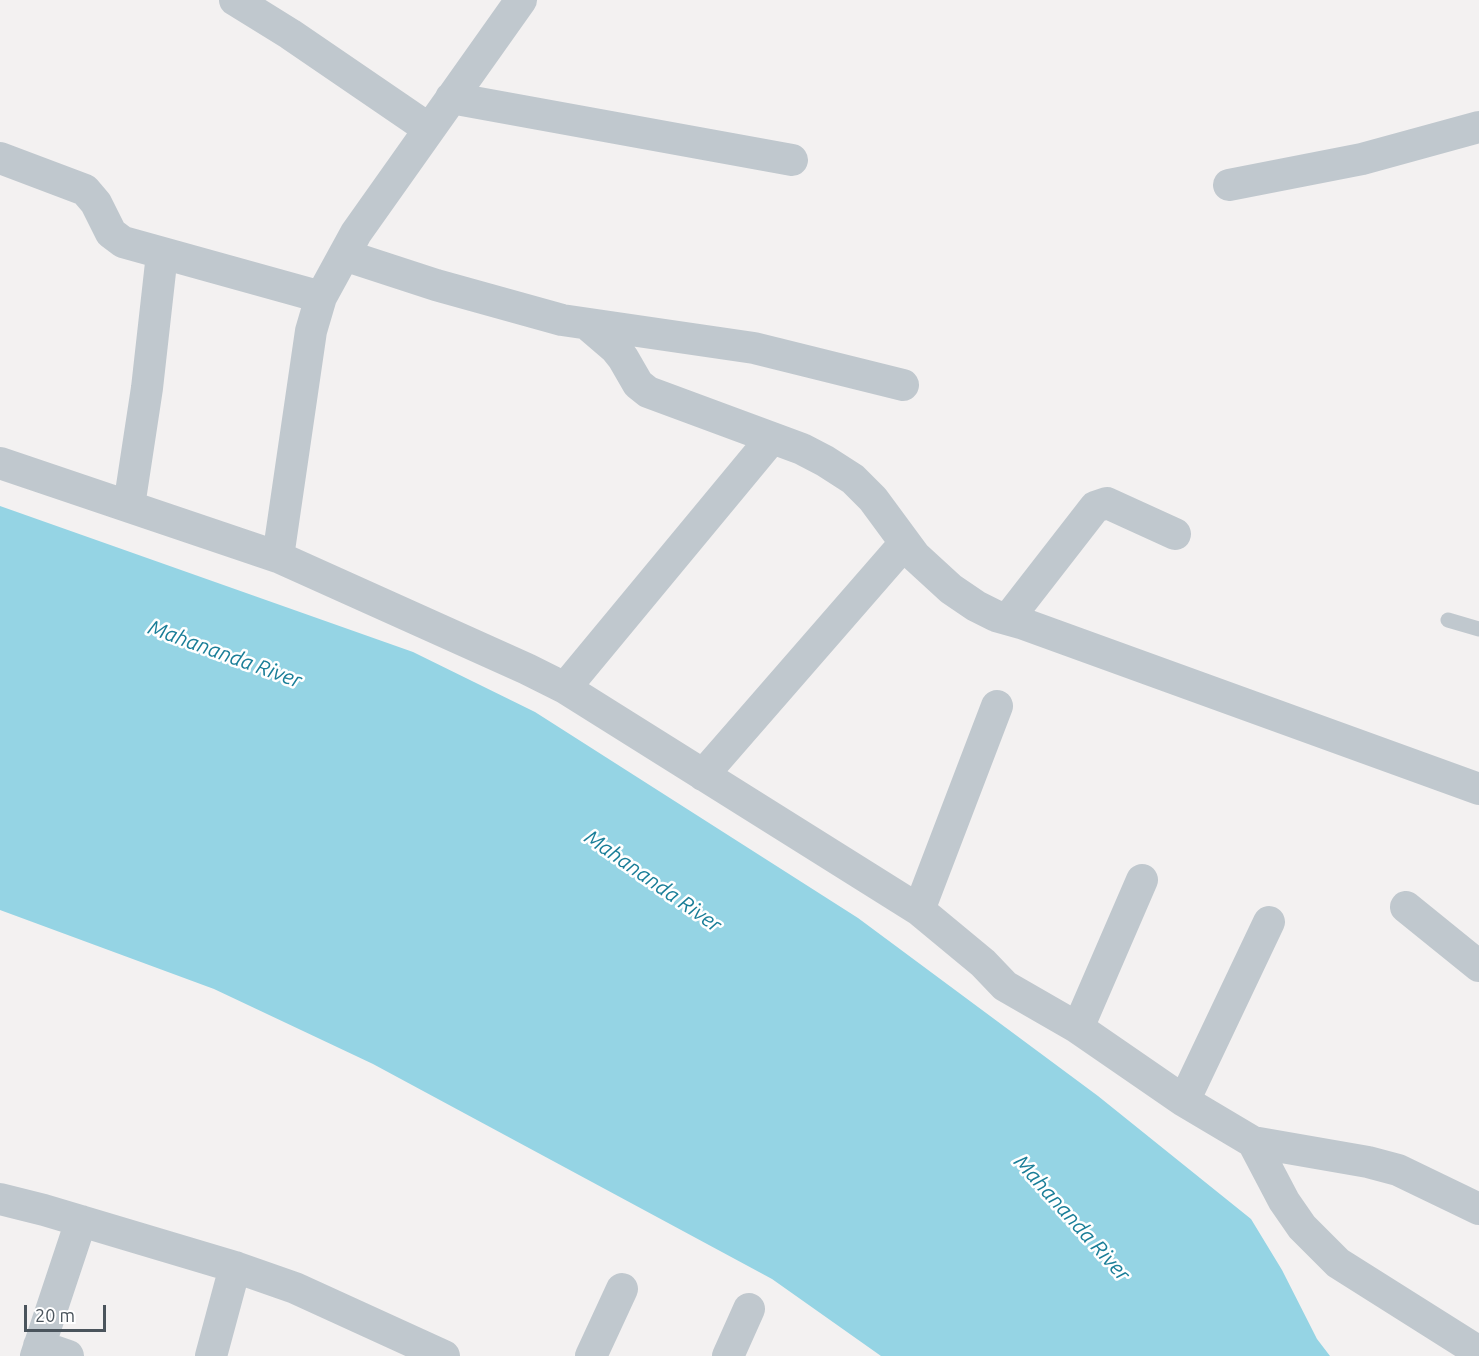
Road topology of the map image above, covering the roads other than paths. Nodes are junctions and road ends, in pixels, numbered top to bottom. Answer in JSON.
{"nodes":[{"id":1,"x":236,"y":0,"type":"edge"},
{"id":2,"x":521,"y":0,"type":"edge"},
{"id":3,"x":451,"y":98,"type":"junction"},
{"id":4,"x":1479,"y":128,"type":"edge"},
{"id":5,"x":429,"y":129,"type":"junction"},
{"id":6,"x":0,"y":158,"type":"edge"},
{"id":7,"x":792,"y":160,"type":"dead end"},
{"id":8,"x":1229,"y":185,"type":"dead end"},
{"id":9,"x":162,"y":254,"type":"junction"},
{"id":10,"x":344,"y":255,"type":"junction"},
{"id":11,"x":321,"y":297,"type":"junction"},
{"id":12,"x":587,"y":324,"type":"junction"},
{"id":13,"x":903,"y":385,"type":"dead end"},
{"id":14,"x":772,"y":438,"type":"junction"},
{"id":15,"x":0,"y":463,"type":"edge"},
{"id":16,"x":129,"y":506,"type":"junction"},
{"id":17,"x":1175,"y":534,"type":"dead end"},
{"id":18,"x":906,"y":543,"type":"junction"},
{"id":19,"x":278,"y":557,"type":"junction"},
{"id":20,"x":1008,"y":619,"type":"junction"},
{"id":21,"x":1448,"y":620,"type":"dead end"},
{"id":22,"x":1479,"y":629,"type":"edge"},
{"id":23,"x":565,"y":688,"type":"junction"},
{"id":24,"x":997,"y":705,"type":"dead end"},
{"id":25,"x":703,"y":775,"type":"junction"},
{"id":26,"x":1479,"y":789,"type":"edge"},
{"id":27,"x":1143,"y":880,"type":"dead end"},
{"id":28,"x":1406,"y":907,"type":"dead end"},
{"id":29,"x":919,"y":910,"type":"junction"},
{"id":30,"x":1269,"y":922,"type":"dead end"},
{"id":31,"x":1479,"y":966,"type":"edge"},
{"id":32,"x":1078,"y":1028,"type":"junction"},
{"id":33,"x":1184,"y":1101,"type":"junction"},
{"id":34,"x":1253,"y":1142,"type":"junction"},
{"id":35,"x":0,"y":1199,"type":"edge"},
{"id":36,"x":1479,"y":1209,"type":"edge"},
{"id":37,"x":81,"y":1221,"type":"junction"},
{"id":38,"x":235,"y":1267,"type":"junction"},
{"id":39,"x":622,"y":1289,"type":"dead end"},
{"id":40,"x":749,"y":1309,"type":"dead end"},
{"id":41,"x":38,"y":1351,"type":"edge"},
{"id":42,"x":1479,"y":1352,"type":"edge"},
{"id":43,"x":68,"y":1356,"type":"edge"},
{"id":44,"x":211,"y":1356,"type":"edge"},
{"id":45,"x":444,"y":1356,"type":"edge"},
{"id":46,"x":591,"y":1356,"type":"edge"},
{"id":47,"x":728,"y":1356,"type":"edge"}],
"edges":[{"from":1,"to":5,"type":"street"},
{"from":2,"to":3,"type":"street"},
{"from":3,"to":5,"type":"street"},
{"from":3,"to":7,"type":"street"},
{"from":4,"to":8,"type":"street"},
{"from":5,"to":10,"type":"street"},
{"from":6,"to":9,"type":"street"},
{"from":9,"to":11,"type":"street"},
{"from":9,"to":16,"type":"street"},
{"from":10,"to":11,"type":"street"},
{"from":10,"to":12,"type":"street"},
{"from":11,"to":19,"type":"street"},
{"from":12,"to":13,"type":"street"},
{"from":12,"to":14,"type":"street"},
{"from":14,"to":18,"type":"street"},
{"from":14,"to":23,"type":"street"},
{"from":15,"to":16,"type":"street"},
{"from":16,"to":19,"type":"street"},
{"from":17,"to":20,"type":"street"},
{"from":18,"to":20,"type":"street"},
{"from":18,"to":25,"type":"street"},
{"from":19,"to":23,"type":"street"},
{"from":20,"to":26,"type":"street"},
{"from":21,"to":22,"type":"lane"},
{"from":23,"to":25,"type":"street"},
{"from":24,"to":29,"type":"street"},
{"from":25,"to":29,"type":"street"},
{"from":27,"to":32,"type":"street"},
{"from":28,"to":31,"type":"street"},
{"from":29,"to":32,"type":"street"},
{"from":30,"to":33,"type":"street"},
{"from":32,"to":33,"type":"street"},
{"from":33,"to":34,"type":"street"},
{"from":34,"to":36,"type":"street"},
{"from":34,"to":42,"type":"street"},
{"from":35,"to":37,"type":"street"},
{"from":37,"to":38,"type":"street"},
{"from":37,"to":41,"type":"street"},
{"from":38,"to":44,"type":"street"},
{"from":38,"to":45,"type":"street"},
{"from":39,"to":46,"type":"street"},
{"from":40,"to":47,"type":"street"},
{"from":41,"to":43,"type":"street"}]}
